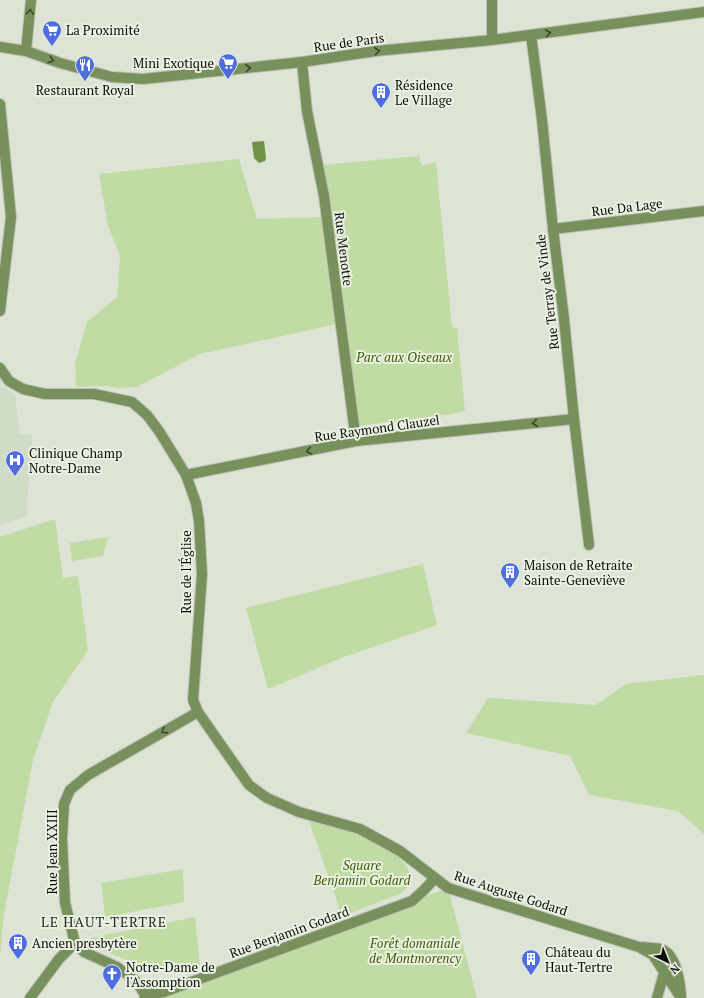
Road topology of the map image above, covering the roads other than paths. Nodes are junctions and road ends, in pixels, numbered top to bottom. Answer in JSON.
{"nodes":[{"id":1,"x":31,"y":0,"type":"edge"},
{"id":2,"x":492,"y":0,"type":"edge"},
{"id":3,"x":704,"y":12,"type":"edge"},
{"id":4,"x":531,"y":35,"type":"junction"},
{"id":5,"x":492,"y":40,"type":"junction"},
{"id":6,"x":0,"y":47,"type":"edge"},
{"id":7,"x":26,"y":51,"type":"junction"},
{"id":8,"x":302,"y":62,"type":"junction"},
{"id":9,"x":0,"y":104,"type":"edge"},
{"id":10,"x":704,"y":210,"type":"edge"},
{"id":11,"x":553,"y":229,"type":"junction"},
{"id":12,"x":3,"y":268,"type":"edge"},
{"id":13,"x":0,"y":311,"type":"edge"},
{"id":14,"x":0,"y":368,"type":"edge"},
{"id":15,"x":574,"y":419,"type":"junction"},
{"id":16,"x":356,"y":441,"type":"junction"},
{"id":17,"x":186,"y":475,"type":"junction"},
{"id":18,"x":589,"y":545,"type":"dead end"},
{"id":19,"x":198,"y":712,"type":"junction"},
{"id":20,"x":435,"y":878,"type":"junction"},
{"id":21,"x":75,"y":943,"type":"junction"},
{"id":22,"x":639,"y":947,"type":"junction"},
{"id":23,"x":669,"y":978,"type":"junction"},
{"id":24,"x":145,"y":996,"type":"edge"},
{"id":25,"x":30,"y":998,"type":"edge"},
{"id":26,"x":657,"y":998,"type":"edge"},
{"id":27,"x":681,"y":998,"type":"edge"}],
"edges":[{"from":7,"to":1,"type":"street","one_way":true},
{"from":2,"to":5,"type":"street"},
{"from":4,"to":3,"type":"street","name":"Rue de Paris","one_way":true},
{"from":4,"to":5,"type":"street","name":"Rue de Paris"},
{"from":4,"to":11,"type":"street","name":"Rue Terray de Vinde"},
{"from":8,"to":5,"type":"street","name":"Rue de Paris","one_way":true},
{"from":6,"to":7,"type":"street","name":"Rue de Paris"},
{"from":7,"to":8,"type":"street","name":"Rue de Paris","one_way":true},
{"from":8,"to":16,"type":"street","name":"Rue Menotte"},
{"from":9,"to":12,"type":"street"},
{"from":10,"to":11,"type":"street","name":"Rue Da Lage"},
{"from":11,"to":15,"type":"street","name":"Rue Terray de Vinde"},
{"from":12,"to":13,"type":"street"},
{"from":14,"to":17,"type":"street","name":"Rue de l'Église"},
{"from":15,"to":16,"type":"street","name":"Rue Raymond Clauzel","one_way":true},
{"from":15,"to":18,"type":"street","name":"Rue Terray de Vinde"},
{"from":16,"to":17,"type":"street","name":"Rue Raymond Clauzel","one_way":true},
{"from":17,"to":19,"type":"street","name":"Rue de l'Église"},
{"from":19,"to":20,"type":"street","name":"Rue Auguste Godard"},
{"from":19,"to":21,"type":"street","name":"Rue Jean XXIII","one_way":true},
{"from":20,"to":22,"type":"street","name":"Rue Auguste Godard"},
{"from":20,"to":24,"type":"street","name":"Rue Benjamin Godard"},
{"from":21,"to":24,"type":"street"},
{"from":21,"to":25,"type":"street"},
{"from":22,"to":23,"type":"street"},
{"from":22,"to":23,"type":"street"},
{"from":23,"to":26,"type":"street"},
{"from":23,"to":27,"type":"street"}]}
